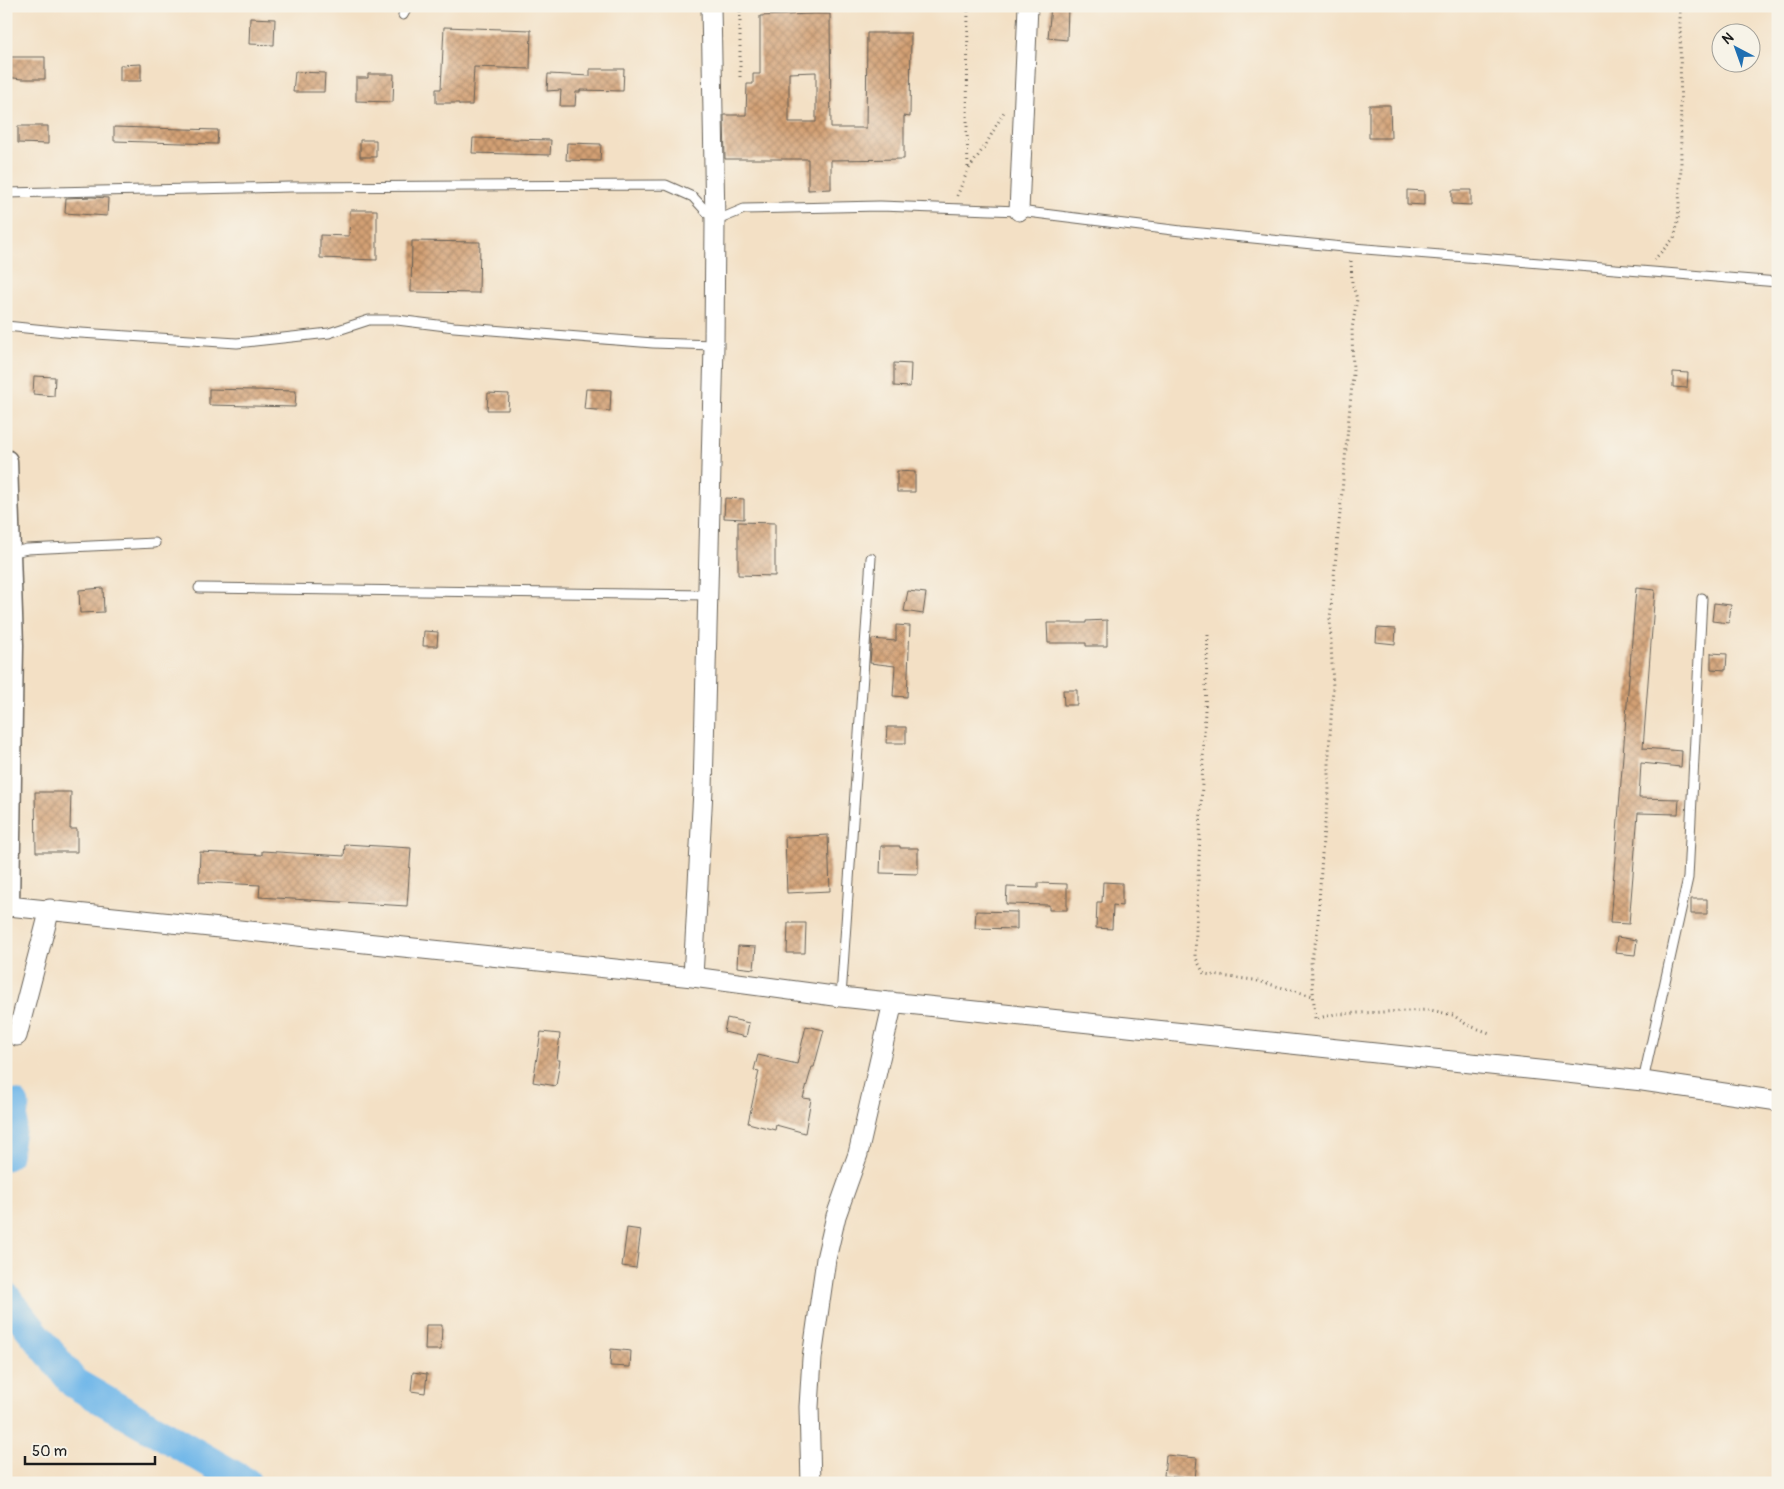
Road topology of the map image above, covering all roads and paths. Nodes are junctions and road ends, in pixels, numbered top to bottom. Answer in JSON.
{"nodes":[{"id":1,"x":408,"y":6,"type":"edge"},
{"id":2,"x":711,"y":6,"type":"edge"},
{"id":3,"x":740,"y":6,"type":"edge"},
{"id":4,"x":968,"y":6,"type":"edge"},
{"id":5,"x":1028,"y":6,"type":"edge"},
{"id":6,"x":1680,"y":6,"type":"edge"},
{"id":7,"x":403,"y":15,"type":"dead end"},
{"id":8,"x":740,"y":80,"type":"dead end"},
{"id":9,"x":1008,"y":104,"type":"dead end"},
{"id":10,"x":968,"y":170,"type":"junction"},
{"id":11,"x":6,"y":193,"type":"edge"},
{"id":12,"x":952,"y":208,"type":"junction"},
{"id":13,"x":1019,"y":211,"type":"junction"},
{"id":14,"x":715,"y":221,"type":"junction"},
{"id":15,"x":1353,"y":248,"type":"junction"},
{"id":16,"x":1641,"y":272,"type":"junction"},
{"id":17,"x":1778,"y":282,"type":"edge"},
{"id":18,"x":6,"y":326,"type":"edge"},
{"id":19,"x":714,"y":345,"type":"junction"},
{"id":20,"x":6,"y":462,"type":"edge"},
{"id":21,"x":155,"y":543,"type":"dead end"},
{"id":22,"x":10,"y":553,"type":"junction"},
{"id":23,"x":871,"y":558,"type":"dead end"},
{"id":24,"x":199,"y":588,"type":"dead end"},
{"id":25,"x":708,"y":595,"type":"junction"},
{"id":26,"x":1702,"y":598,"type":"dead end"},
{"id":27,"x":1208,"y":635,"type":"dead end"},
{"id":28,"x":7,"y":906,"type":"edge"},
{"id":29,"x":50,"y":909,"type":"junction"},
{"id":30,"x":693,"y":977,"type":"junction"},
{"id":31,"x":1313,"y":996,"type":"junction"},
{"id":32,"x":840,"y":997,"type":"junction"},
{"id":33,"x":893,"y":1002,"type":"junction"},
{"id":34,"x":1490,"y":1033,"type":"dead end"},
{"id":35,"x":17,"y":1036,"type":"dead end"},
{"id":36,"x":1643,"y":1082,"type":"junction"},
{"id":37,"x":1778,"y":1101,"type":"edge"},
{"id":38,"x":811,"y":1483,"type":"edge"}],
"edges":[{"from":1,"to":7,"type":"lane"},
{"from":2,"to":14,"type":"street"},
{"from":3,"to":8,"type":"path"},
{"from":4,"to":10,"type":"path"},
{"from":5,"to":13,"type":"street"},
{"from":6,"to":16,"type":"path"},
{"from":9,"to":10,"type":"path"},
{"from":10,"to":12,"type":"path"},
{"from":11,"to":14,"type":"lane"},
{"from":12,"to":13,"type":"lane"},
{"from":12,"to":14,"type":"lane"},
{"from":13,"to":15,"type":"lane"},
{"from":14,"to":19,"type":"street"},
{"from":15,"to":16,"type":"lane"},
{"from":15,"to":31,"type":"path"},
{"from":16,"to":17,"type":"lane"},
{"from":18,"to":19,"type":"lane"},
{"from":19,"to":25,"type":"street"},
{"from":20,"to":22,"type":"street"},
{"from":21,"to":22,"type":"lane"},
{"from":22,"to":28,"type":"street"},
{"from":23,"to":32,"type":"lane"},
{"from":24,"to":25,"type":"lane"},
{"from":25,"to":30,"type":"street"},
{"from":26,"to":36,"type":"lane"},
{"from":27,"to":31,"type":"path"},
{"from":28,"to":29,"type":"street"},
{"from":29,"to":30,"type":"street"},
{"from":29,"to":35,"type":"street"},
{"from":30,"to":32,"type":"street"},
{"from":31,"to":34,"type":"path"},
{"from":32,"to":33,"type":"street"},
{"from":33,"to":36,"type":"street"},
{"from":33,"to":38,"type":"street"},
{"from":36,"to":37,"type":"street"}]}
